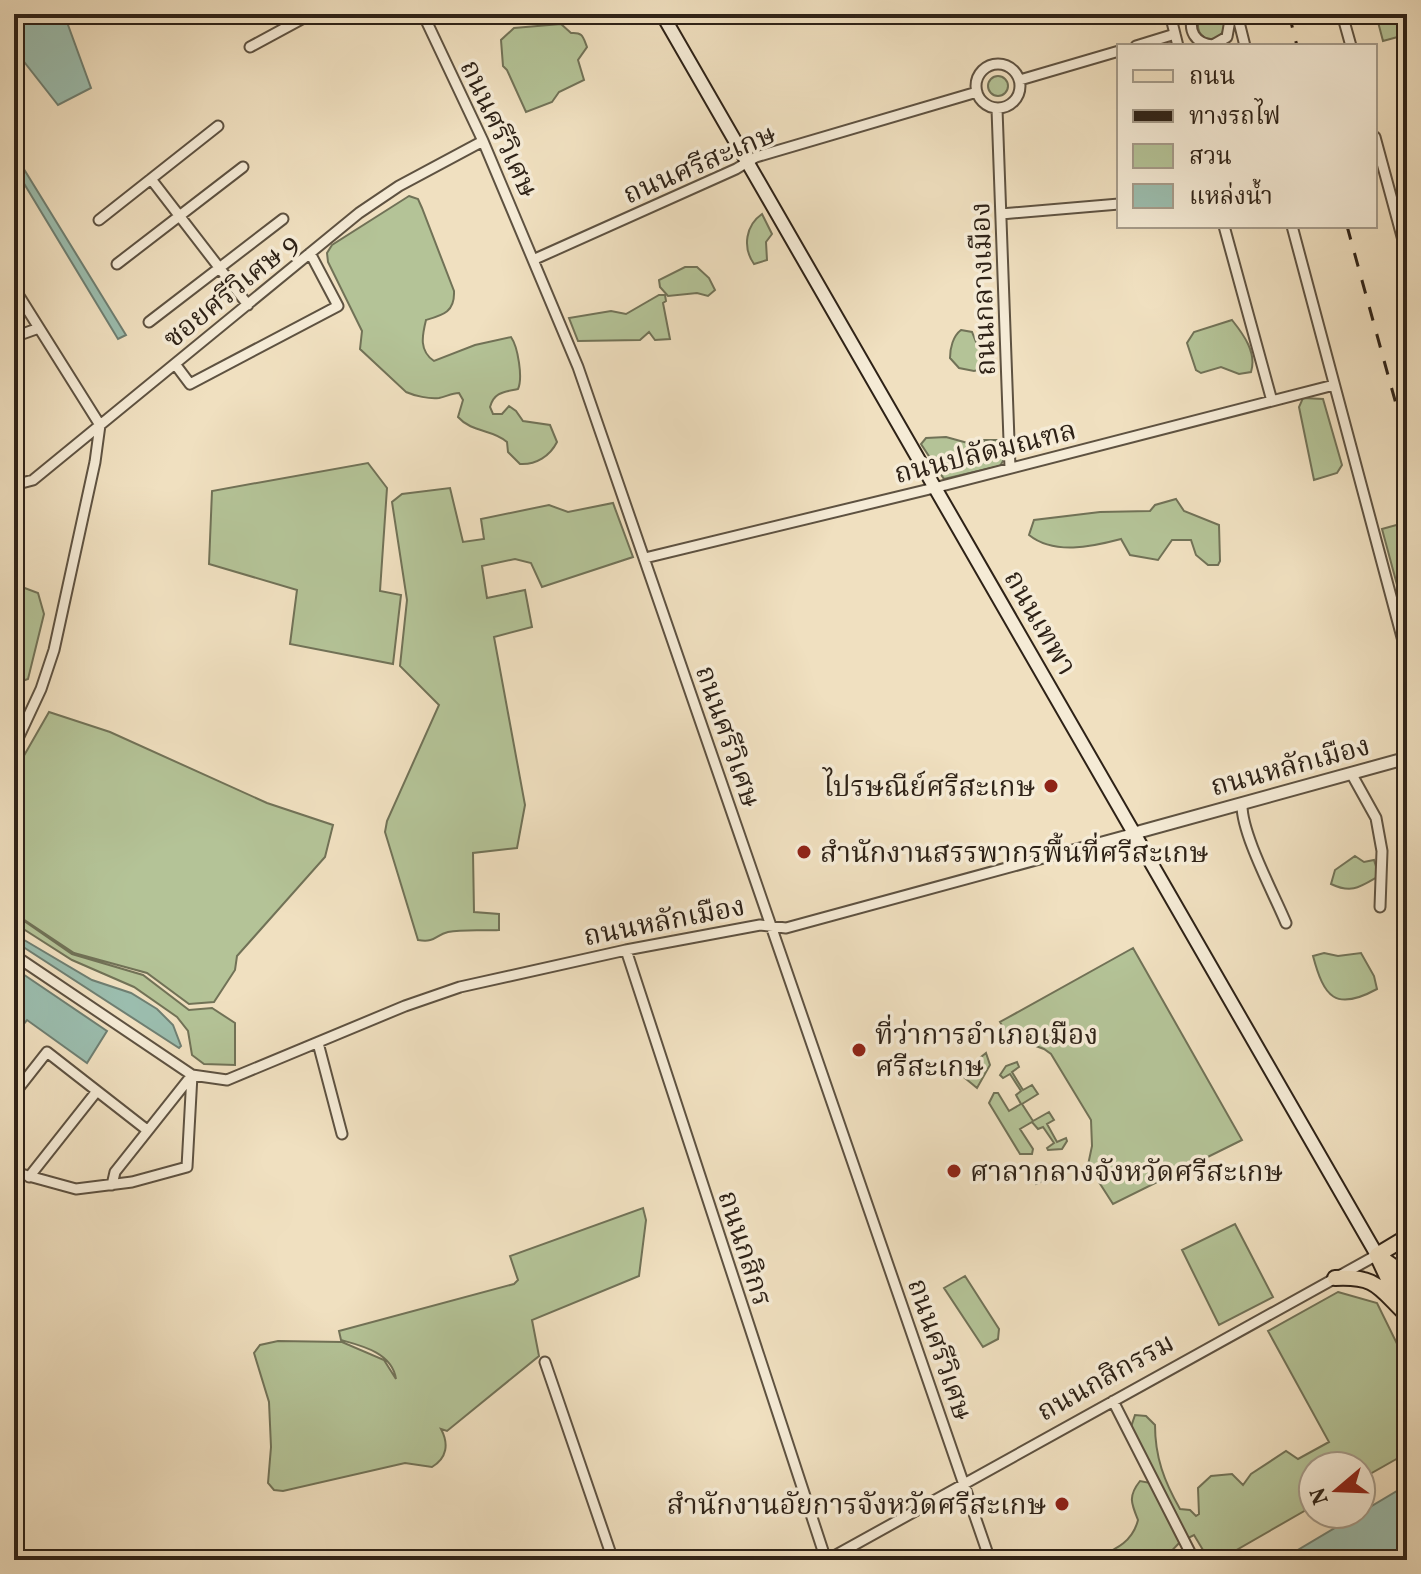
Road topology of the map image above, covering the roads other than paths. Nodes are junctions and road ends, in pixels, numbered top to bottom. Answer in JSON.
{"nodes":[{"id":1,"x":311,"y":14,"type":"edge"},
{"id":2,"x":423,"y":14,"type":"edge"},
{"id":3,"x":662,"y":14,"type":"edge"},
{"id":4,"x":1173,"y":14,"type":"edge"},
{"id":5,"x":1342,"y":14,"type":"edge"},
{"id":6,"x":1233,"y":16,"type":"edge"},
{"id":7,"x":1193,"y":17,"type":"edge"},
{"id":8,"x":1175,"y":34,"type":"junction"},
{"id":9,"x":1224,"y":41,"type":"junction"},
{"id":10,"x":1194,"y":43,"type":"edge"},
{"id":11,"x":1142,"y":44,"type":"edge"},
{"id":12,"x":1178,"y":44,"type":"edge"},
{"id":13,"x":1216,"y":44,"type":"edge"},
{"id":14,"x":1232,"y":44,"type":"edge"},
{"id":15,"x":1244,"y":44,"type":"edge"},
{"id":16,"x":1350,"y":44,"type":"edge"},
{"id":17,"x":250,"y":47,"type":"dead end"},
{"id":18,"x":1117,"y":52,"type":"edge"},
{"id":19,"x":1020,"y":80,"type":"junction"},
{"id":20,"x":977,"y":92,"type":"junction"},
{"id":21,"x":997,"y":109,"type":"junction"},
{"id":22,"x":218,"y":126,"type":"dead end"},
{"id":23,"x":483,"y":141,"type":"junction"},
{"id":24,"x":1377,"y":144,"type":"edge"},
{"id":25,"x":747,"y":162,"type":"junction"},
{"id":26,"x":243,"y":167,"type":"dead end"},
{"id":27,"x":151,"y":179,"type":"junction"},
{"id":28,"x":1117,"y":204,"type":"edge"},
{"id":29,"x":1001,"y":214,"type":"junction"},
{"id":30,"x":179,"y":216,"type":"junction"},
{"id":31,"x":283,"y":219,"type":"dead end"},
{"id":32,"x":99,"y":220,"type":"dead end"},
{"id":33,"x":1225,"y":228,"type":"edge"},
{"id":34,"x":1293,"y":228,"type":"edge"},
{"id":35,"x":310,"y":253,"type":"junction"},
{"id":36,"x":1407,"y":255,"type":"edge"},
{"id":37,"x":535,"y":259,"type":"junction"},
{"id":38,"x":117,"y":264,"type":"dead end"},
{"id":39,"x":220,"y":268,"type":"junction"},
{"id":40,"x":14,"y":288,"type":"edge"},
{"id":41,"x":248,"y":305,"type":"junction"},
{"id":42,"x":149,"y":322,"type":"dead end"},
{"id":43,"x":39,"y":328,"type":"junction"},
{"id":44,"x":14,"y":337,"type":"edge"},
{"id":45,"x":175,"y":364,"type":"junction"},
{"id":46,"x":1334,"y":385,"type":"junction"},
{"id":47,"x":1272,"y":401,"type":"junction"},
{"id":48,"x":100,"y":425,"type":"junction"},
{"id":49,"x":1010,"y":468,"type":"junction"},
{"id":50,"x":14,"y":485,"type":"edge"},
{"id":51,"x":934,"y":488,"type":"junction"},
{"id":52,"x":645,"y":558,"type":"junction"},
{"id":53,"x":1407,"y":656,"type":"edge"},
{"id":54,"x":14,"y":747,"type":"edge"},
{"id":55,"x":1407,"y":758,"type":"edge"},
{"id":56,"x":1351,"y":773,"type":"junction"},
{"id":57,"x":1242,"y":804,"type":"junction"},
{"id":58,"x":1135,"y":833,"type":"junction"},
{"id":59,"x":1380,"y":907,"type":"dead end"},
{"id":60,"x":1286,"y":923,"type":"dead end"},
{"id":61,"x":772,"y":927,"type":"junction"},
{"id":62,"x":626,"y":950,"type":"junction"},
{"id":63,"x":14,"y":955,"type":"edge"},
{"id":64,"x":318,"y":1043,"type":"junction"},
{"id":65,"x":192,"y":1075,"type":"junction"},
{"id":66,"x":97,"y":1091,"type":"junction"},
{"id":67,"x":14,"y":1094,"type":"edge"},
{"id":68,"x":147,"y":1130,"type":"junction"},
{"id":69,"x":342,"y":1134,"type":"dead end"},
{"id":70,"x":14,"y":1172,"type":"edge"},
{"id":71,"x":29,"y":1177,"type":"junction"},
{"id":72,"x":112,"y":1185,"type":"junction"},
{"id":73,"x":1407,"y":1237,"type":"edge"},
{"id":74,"x":1407,"y":1254,"type":"edge"},
{"id":75,"x":1377,"y":1255,"type":"junction"},
{"id":76,"x":1407,"y":1275,"type":"edge"},
{"id":77,"x":1335,"y":1278,"type":"junction"},
{"id":78,"x":1407,"y":1291,"type":"edge"},
{"id":79,"x":1406,"y":1315,"type":"edge"},
{"id":80,"x":545,"y":1362,"type":"dead end"},
{"id":81,"x":1113,"y":1401,"type":"junction"},
{"id":82,"x":965,"y":1484,"type":"junction"},
{"id":83,"x":613,"y":1560,"type":"edge"},
{"id":84,"x":826,"y":1560,"type":"edge"},
{"id":85,"x":990,"y":1560,"type":"edge"},
{"id":86,"x":1194,"y":1560,"type":"edge"}],
"edges":[{"from":1,"to":17,"type":"street"},
{"from":2,"to":23,"type":"street","name":"ถนนศรีวิเศษ"},
{"from":3,"to":25,"type":"main road","name":"ถนนเทพา"},
{"from":4,"to":7,"type":"street"},
{"from":4,"to":8,"type":"street"},
{"from":5,"to":16,"type":"street"},
{"from":6,"to":9,"type":"street"},
{"from":6,"to":15,"type":"street"},
{"from":7,"to":10,"type":"street"},
{"from":8,"to":11,"type":"street"},
{"from":8,"to":12,"type":"street"},
{"from":9,"to":13,"type":"street"},
{"from":9,"to":14,"type":"street"},
{"from":18,"to":19,"type":"street"},
{"from":19,"to":20,"type":"street"},
{"from":19,"to":21,"type":"street"},
{"from":20,"to":21,"type":"street"},
{"from":20,"to":25,"type":"street","name":"ถนนศรีสะเกษ"},
{"from":21,"to":29,"type":"street","name":"ถนนกลางเมือง"},
{"from":22,"to":27,"type":"street"},
{"from":23,"to":35,"type":"street","name":"ซอยศรีวิเศษ 9"},
{"from":23,"to":37,"type":"street","name":"ถนนศรีวิเศษ"},
{"from":24,"to":36,"type":"street"},
{"from":25,"to":37,"type":"street","name":"ถนนศรีสะเกษ"},
{"from":25,"to":51,"type":"main road","name":"ถนนเทพา"},
{"from":26,"to":30,"type":"street"},
{"from":27,"to":30,"type":"street"},
{"from":27,"to":32,"type":"street"},
{"from":28,"to":29,"type":"street"},
{"from":29,"to":49,"type":"street","name":"ถนนกลางเมือง"},
{"from":30,"to":38,"type":"street"},
{"from":30,"to":39,"type":"street"},
{"from":31,"to":39,"type":"street"},
{"from":33,"to":47,"type":"street"},
{"from":34,"to":46,"type":"street"},
{"from":35,"to":41,"type":"street","name":"ซอยศรีวิเศษ 9"},
{"from":35,"to":45,"type":"street"},
{"from":37,"to":52,"type":"street","name":"ถนนศรีวิเศษ"},
{"from":39,"to":41,"type":"street"},
{"from":39,"to":42,"type":"street"},
{"from":40,"to":43,"type":"street"},
{"from":41,"to":45,"type":"street","name":"ซอยศรีวิเศษ 9"},
{"from":43,"to":44,"type":"street"},
{"from":43,"to":48,"type":"street"},
{"from":45,"to":48,"type":"street","name":"ซอยศรีวิเศษ 9"},
{"from":46,"to":47,"type":"street","name":"ถนนปลัดมณฑล"},
{"from":46,"to":53,"type":"street"},
{"from":47,"to":49,"type":"street","name":"ถนนปลัดมณฑล"},
{"from":48,"to":50,"type":"street","name":"ซอยศรีวิเศษ 9"},
{"from":48,"to":54,"type":"street"},
{"from":49,"to":51,"type":"street","name":"ถนนปลัดมณฑล"},
{"from":51,"to":52,"type":"street","name":"ถนนปลัดมณฑล"},
{"from":51,"to":58,"type":"main road","name":"ถนนเทพา"},
{"from":52,"to":61,"type":"street","name":"ถนนศรีวิเศษ"},
{"from":55,"to":56,"type":"street","name":"ถนนหลักเมือง"},
{"from":56,"to":57,"type":"street","name":"ถนนหลักเมือง"},
{"from":56,"to":59,"type":"street"},
{"from":57,"to":58,"type":"street","name":"ถนนหลักเมือง"},
{"from":57,"to":60,"type":"street"},
{"from":58,"to":61,"type":"street","name":"ถนนหลักเมือง"},
{"from":58,"to":75,"type":"main road","name":"ถนนเทพา"},
{"from":61,"to":62,"type":"street","name":"ถนนหลักเมือง"},
{"from":61,"to":82,"type":"street","name":"ถนนศรีวิเศษ"},
{"from":62,"to":64,"type":"street","name":"ถนนหลักเมือง"},
{"from":62,"to":84,"type":"street","name":"ถนนกสิกร"},
{"from":63,"to":65,"type":"street","name":"ถนนหลักเมือง"},
{"from":64,"to":65,"type":"street","name":"ถนนหลักเมือง"},
{"from":64,"to":69,"type":"street"},
{"from":65,"to":68,"type":"street"},
{"from":65,"to":72,"type":"street"},
{"from":66,"to":67,"type":"street"},
{"from":66,"to":68,"type":"street"},
{"from":66,"to":71,"type":"street"},
{"from":68,"to":72,"type":"street"},
{"from":70,"to":71,"type":"street"},
{"from":71,"to":72,"type":"street"},
{"from":73,"to":75,"type":"main road","name":"ถนนกสิกรรม"},
{"from":74,"to":76,"type":"main road"},
{"from":75,"to":77,"type":"street","name":"ถนนกสิกรรม"},
{"from":75,"to":78,"type":"main road"},
{"from":75,"to":79,"type":"main road"},
{"from":77,"to":79,"type":"main road"},
{"from":77,"to":81,"type":"street","name":"ถนนกสิกรรม"},
{"from":80,"to":83,"type":"street"},
{"from":81,"to":82,"type":"street","name":"ถนนกสิกรรม"},
{"from":81,"to":86,"type":"street"},
{"from":82,"to":84,"type":"street","name":"ถนนกสิกรรม"},
{"from":82,"to":85,"type":"street","name":"ถนนศรีวิเศษ"}]}
